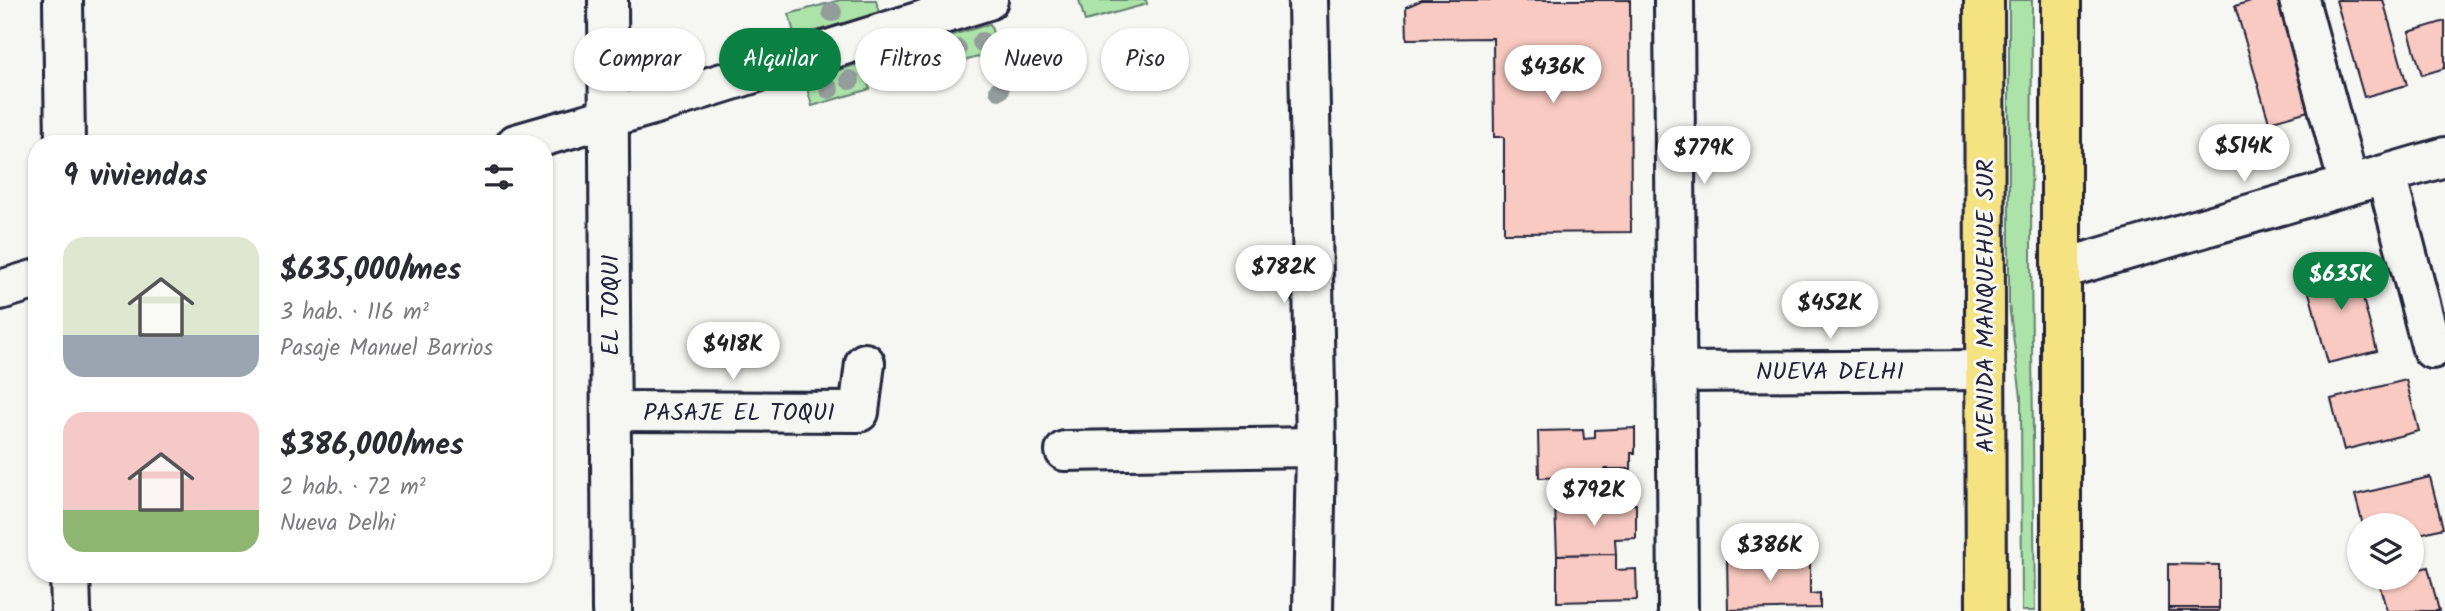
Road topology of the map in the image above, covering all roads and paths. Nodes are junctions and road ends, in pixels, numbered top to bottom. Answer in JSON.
{"nodes":[{"id":1,"x":63,"y":0,"type":"edge"},
{"id":2,"x":608,"y":0,"type":"edge"},
{"id":3,"x":988,"y":0,"type":"edge"},
{"id":4,"x":1308,"y":0,"type":"edge"},
{"id":5,"x":1674,"y":0,"type":"edge"},
{"id":6,"x":1984,"y":0,"type":"edge"},
{"id":7,"x":2061,"y":0,"type":"edge"},
{"id":8,"x":2299,"y":0,"type":"edge"},
{"id":9,"x":891,"y":14,"type":"edge"},
{"id":10,"x":609,"y":117,"type":"junction"},
{"id":11,"x":65,"y":135,"type":"edge"},
{"id":12,"x":547,"y":135,"type":"edge"},
{"id":13,"x":2445,"y":157,"type":"edge"},
{"id":14,"x":2386,"y":175,"type":"junction"},
{"id":15,"x":2349,"y":185,"type":"junction"},
{"id":16,"x":2062,"y":269,"type":"junction"},
{"id":17,"x":28,"y":282,"type":"edge"},
{"id":18,"x":0,"y":290,"type":"edge"},
{"id":19,"x":2432,"y":349,"type":"dead end"},
{"id":20,"x":865,"y":363,"type":"dead end"},
{"id":21,"x":1985,"y":370,"type":"junction"},
{"id":22,"x":1676,"y":372,"type":"junction"},
{"id":23,"x":611,"y":411,"type":"junction"},
{"id":24,"x":1316,"y":447,"type":"junction"},
{"id":25,"x":1065,"y":451,"type":"dead end"},
{"id":26,"x":70,"y":583,"type":"edge"},
{"id":27,"x":71,"y":611,"type":"edge"},
{"id":28,"x":612,"y":611,"type":"edge"},
{"id":29,"x":1313,"y":611,"type":"edge"},
{"id":30,"x":1678,"y":611,"type":"edge"},
{"id":31,"x":1986,"y":611,"type":"edge"},
{"id":32,"x":2061,"y":611,"type":"edge"}],
"edges":[{"from":1,"to":11,"type":"street"},
{"from":2,"to":10,"type":"street","name":"EL TOQUI"},
{"from":3,"to":9,"type":"street"},
{"from":4,"to":24,"type":"street"},
{"from":5,"to":22,"type":"street"},
{"from":6,"to":21,"type":"main road","name":"AVENIDA MANQUEHUE SUR"},
{"from":7,"to":16,"type":"main road"},
{"from":8,"to":15,"type":"street"},
{"from":9,"to":10,"type":"street"},
{"from":10,"to":12,"type":"street"},
{"from":10,"to":23,"type":"street","name":"EL TOQUI"},
{"from":13,"to":14,"type":"street"},
{"from":14,"to":15,"type":"street"},
{"from":14,"to":19,"type":"street"},
{"from":15,"to":16,"type":"street"},
{"from":16,"to":32,"type":"main road"},
{"from":17,"to":18,"type":"street"},
{"from":20,"to":23,"type":"street","name":"PASAJE EL TOQUI"},
{"from":21,"to":22,"type":"street","name":"NUEVA DELHI"},
{"from":21,"to":31,"type":"main road","name":"AVENIDA MANQUEHUE SUR"},
{"from":22,"to":30,"type":"street"},
{"from":23,"to":28,"type":"street","name":"EL TOQUI"},
{"from":24,"to":25,"type":"street"},
{"from":24,"to":29,"type":"street"},
{"from":26,"to":27,"type":"street"}]}
